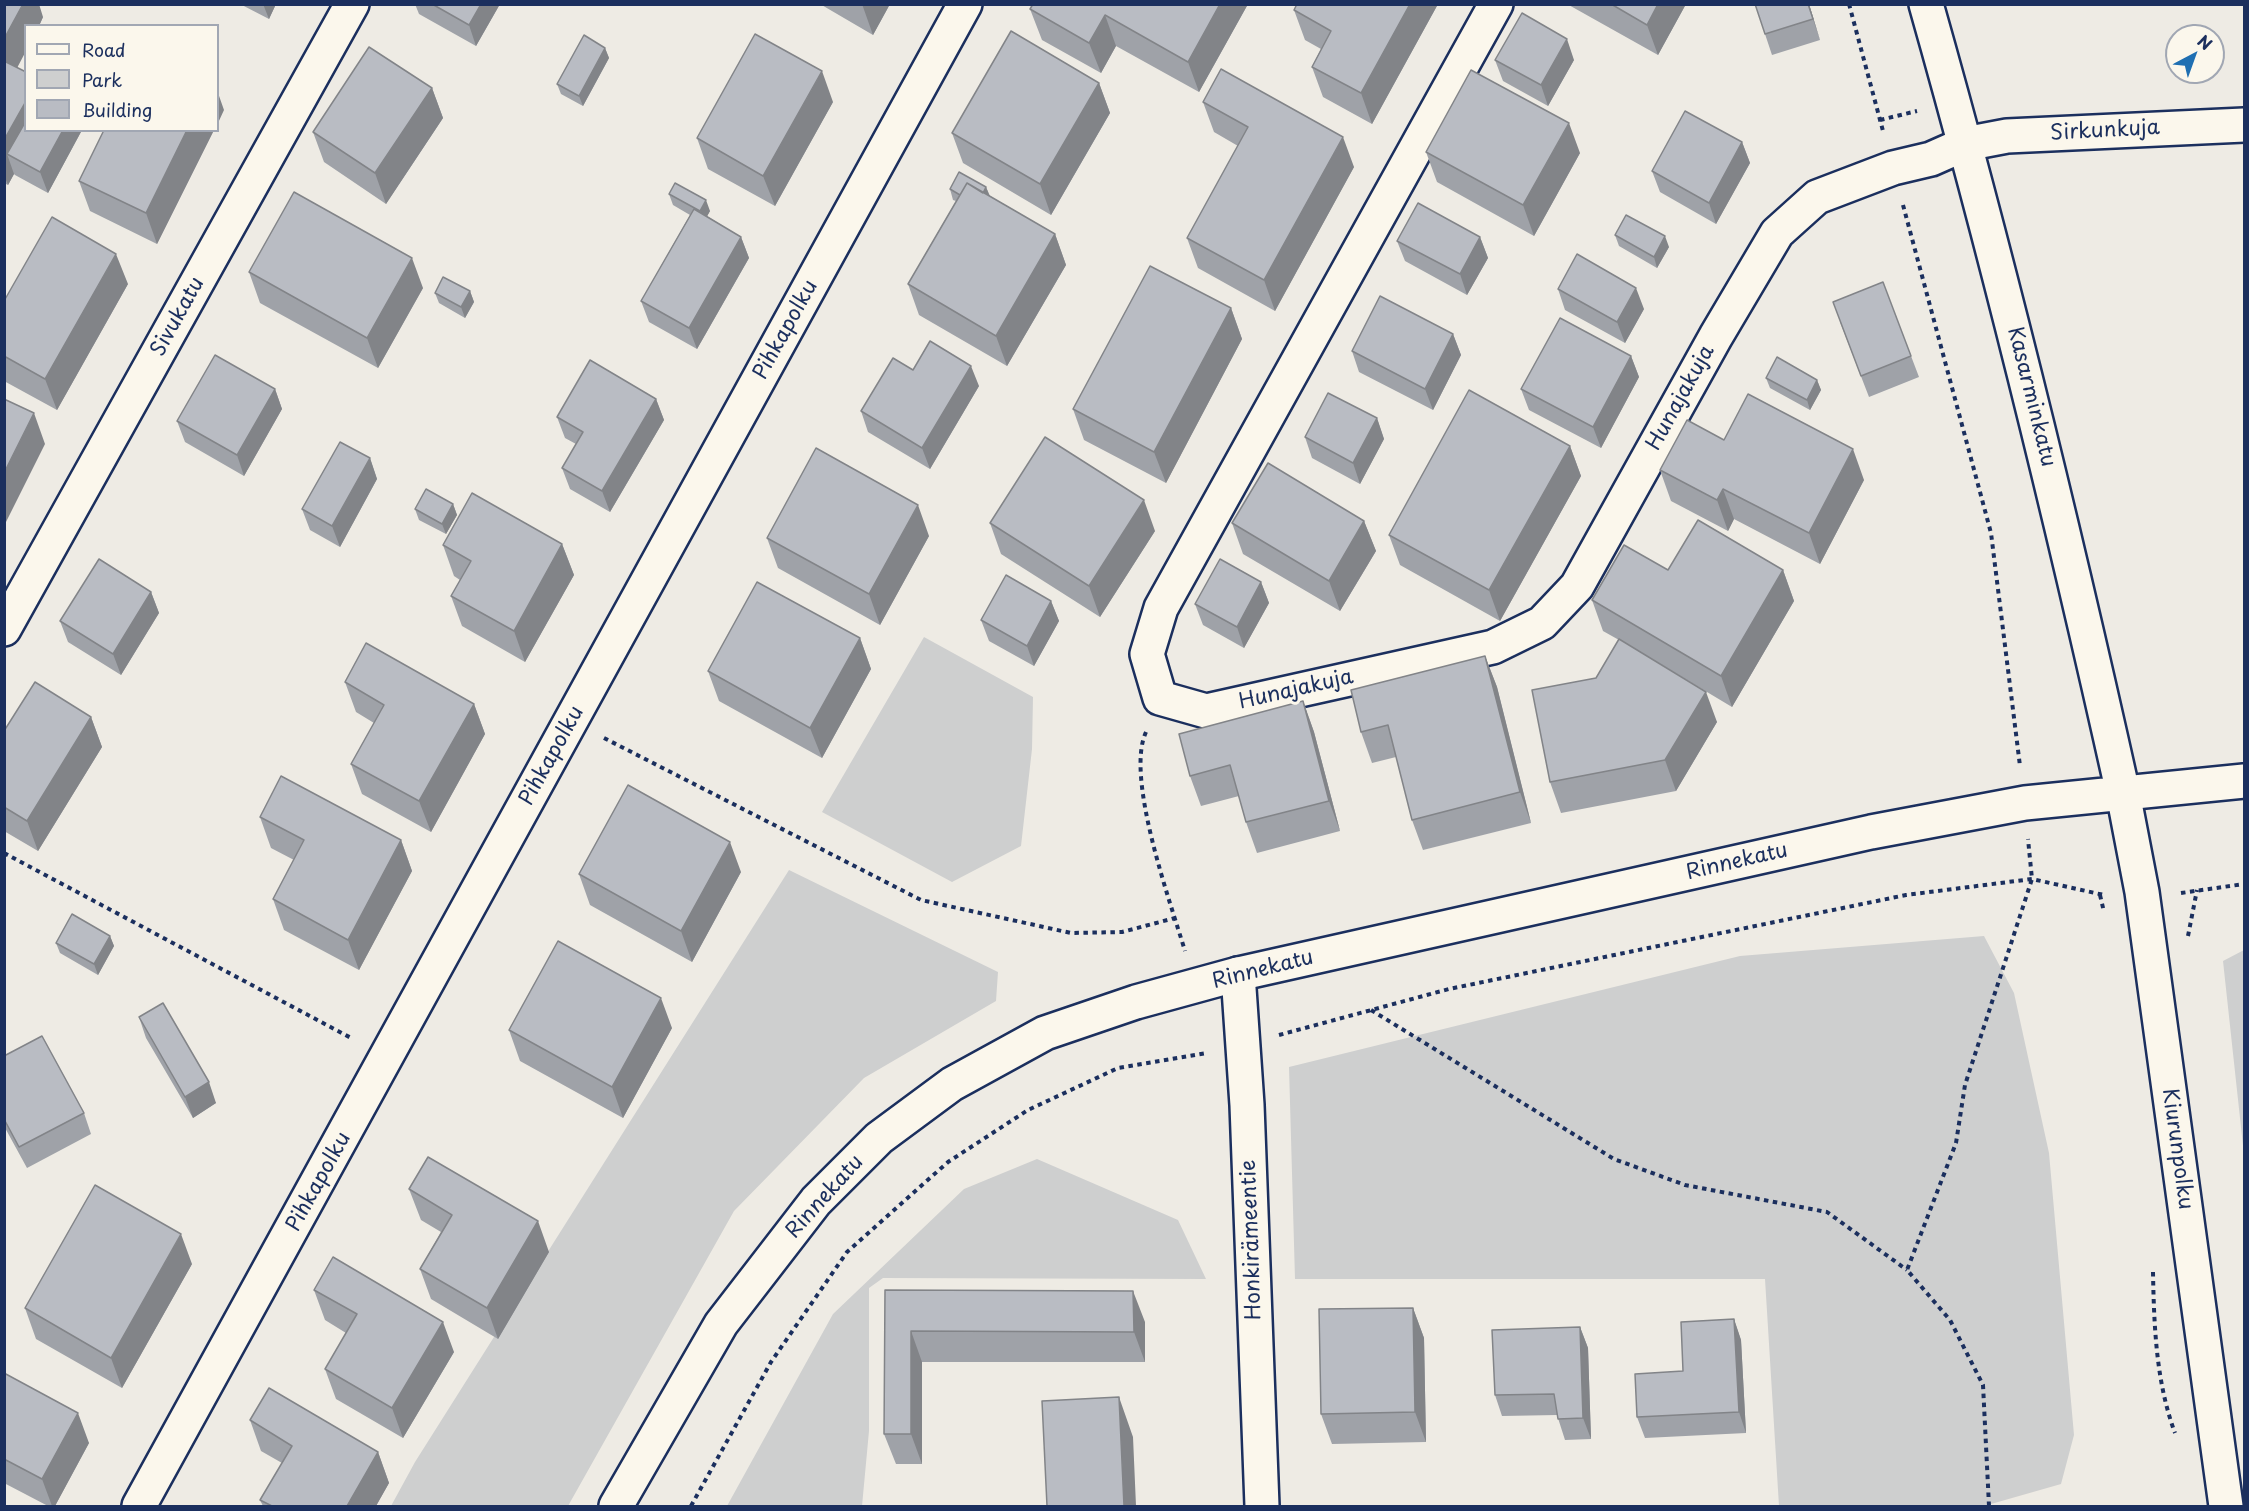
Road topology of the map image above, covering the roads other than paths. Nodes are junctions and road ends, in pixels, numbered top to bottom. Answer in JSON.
{"nodes":[{"id":1,"x":352,"y":4,"type":"edge"},
{"id":2,"x":964,"y":4,"type":"edge"},
{"id":3,"x":1496,"y":4,"type":"edge"},
{"id":4,"x":1926,"y":4,"type":"edge"},
{"id":5,"x":2244,"y":125,"type":"edge"},
{"id":6,"x":1965,"y":144,"type":"junction"},
{"id":7,"x":4,"y":629,"type":"edge"},
{"id":8,"x":2244,"y":781,"type":"edge"},
{"id":9,"x":2123,"y":793,"type":"junction"},
{"id":10,"x":1238,"y":974,"type":"junction"},
{"id":11,"x":139,"y":1506,"type":"edge"},
{"id":12,"x":616,"y":1506,"type":"edge"},
{"id":13,"x":1262,"y":1506,"type":"edge"},
{"id":14,"x":2226,"y":1506,"type":"edge"}],
"edges":[{"from":1,"to":7,"type":"street","name":"Sivukatu"},
{"from":2,"to":11,"type":"street","name":"Pihkapolku"},
{"from":3,"to":6,"type":"street","name":"Hunajakuja"},
{"from":4,"to":6,"type":"street","name":"Kasarminkatu"},
{"from":5,"to":6,"type":"street","name":"Sirkunkuja"},
{"from":6,"to":9,"type":"street","name":"Kasarminkatu"},
{"from":8,"to":9,"type":"street","name":"Rinnekatu"},
{"from":9,"to":10,"type":"street","name":"Rinnekatu"},
{"from":9,"to":14,"type":"street","name":"Kiurunpolku"},
{"from":10,"to":12,"type":"street","name":"Rinnekatu"},
{"from":10,"to":13,"type":"street","name":"Honkirämeentie"}]}
